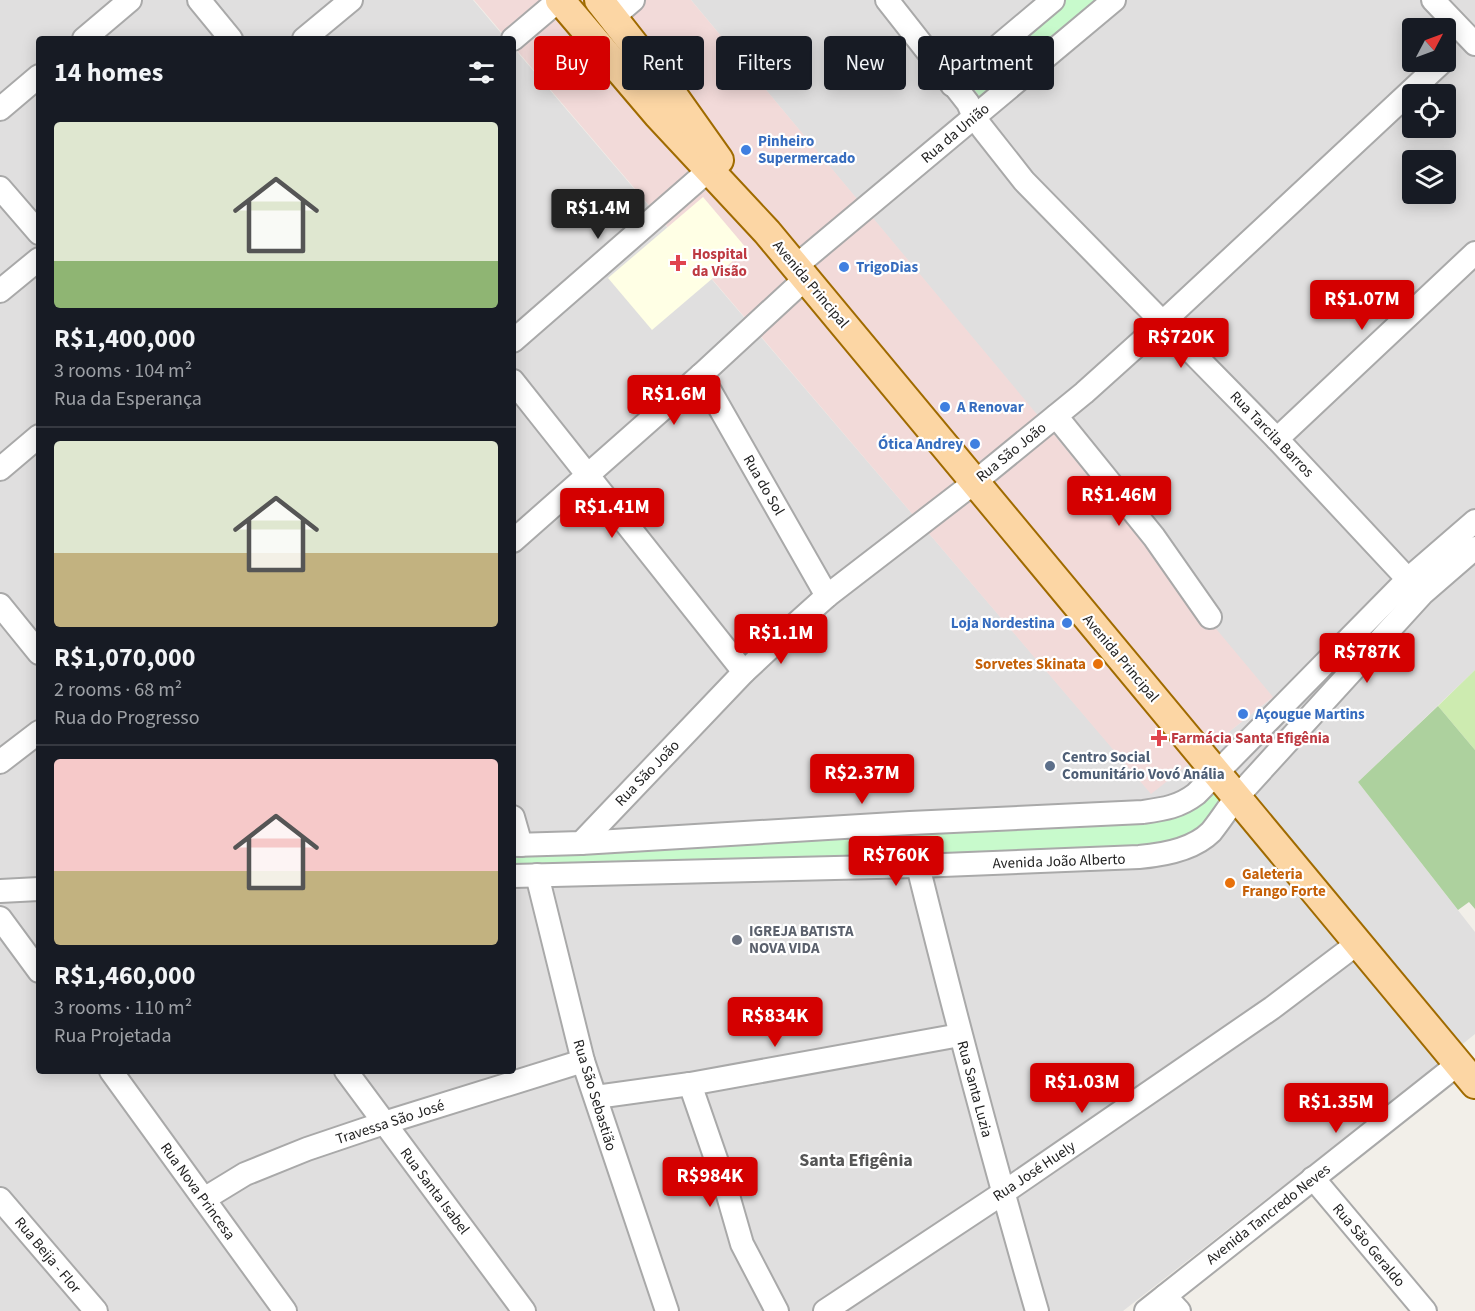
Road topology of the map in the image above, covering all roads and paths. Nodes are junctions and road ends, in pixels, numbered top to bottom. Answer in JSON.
{"nodes":[{"id":1,"x":130,"y":0,"type":"edge"},
{"id":2,"x":199,"y":0,"type":"edge"},
{"id":3,"x":351,"y":0,"type":"edge"},
{"id":4,"x":560,"y":0,"type":"edge"},
{"id":5,"x":887,"y":0,"type":"edge"},
{"id":6,"x":1053,"y":0,"type":"edge"},
{"id":7,"x":1114,"y":0,"type":"edge"},
{"id":8,"x":1433,"y":0,"type":"edge"},
{"id":9,"x":615,"y":6,"type":"edge"},
{"id":10,"x":88,"y":36,"type":"edge"},
{"id":11,"x":229,"y":36,"type":"edge"},
{"id":12,"x":308,"y":36,"type":"edge"},
{"id":13,"x":1010,"y":36,"type":"edge"},
{"id":14,"x":516,"y":37,"type":"edge"},
{"id":15,"x":1472,"y":40,"type":"edge"},
{"id":16,"x":918,"y":41,"type":"edge"},
{"id":17,"x":1456,"y":51,"type":"edge"},
{"id":18,"x":1431,"y":72,"type":"edge"},
{"id":19,"x":36,"y":79,"type":"edge"},
{"id":20,"x":956,"y":90,"type":"edge"},
{"id":21,"x":0,"y":109,"type":"edge"},
{"id":22,"x":974,"y":117,"type":"junction"},
{"id":23,"x":709,"y":170,"type":"junction"},
{"id":24,"x":0,"y":188,"type":"edge"},
{"id":25,"x":36,"y":230,"type":"edge"},
{"id":26,"x":767,"y":232,"type":"junction"},
{"id":27,"x":1475,"y":253,"type":"edge"},
{"id":28,"x":36,"y":261,"type":"edge"},
{"id":29,"x":801,"y":272,"type":"junction"},
{"id":30,"x":0,"y":291,"type":"edge"},
{"id":31,"x":1163,"y":322,"type":"junction"},
{"id":32,"x":516,"y":338,"type":"edge"},
{"id":33,"x":701,"y":375,"type":"junction"},
{"id":34,"x":516,"y":385,"type":"edge"},
{"id":35,"x":1056,"y":416,"type":"junction"},
{"id":36,"x":36,"y":439,"type":"edge"},
{"id":37,"x":1277,"y":439,"type":"junction"},
{"id":38,"x":0,"y":469,"type":"edge"},
{"id":39,"x":587,"y":476,"type":"junction"},
{"id":40,"x":975,"y":482,"type":"junction"},
{"id":41,"x":1475,"y":520,"type":"edge"},
{"id":42,"x":516,"y":538,"type":"edge"},
{"id":43,"x":1475,"y":548,"type":"edge"},
{"id":44,"x":1415,"y":587,"type":"junction"},
{"id":45,"x":827,"y":596,"type":"junction"},
{"id":46,"x":0,"y":605,"type":"edge"},
{"id":47,"x":1210,"y":617,"type":"dead end"},
{"id":48,"x":36,"y":649,"type":"edge"},
{"id":49,"x":744,"y":672,"type":"junction"},
{"id":50,"x":36,"y":734,"type":"edge"},
{"id":51,"x":0,"y":762,"type":"edge"},
{"id":52,"x":1217,"y":773,"type":"junction"},
{"id":53,"x":1237,"y":797,"type":"junction"},
{"id":54,"x":581,"y":843,"type":"junction"},
{"id":55,"x":517,"y":845,"type":"edge"},
{"id":56,"x":918,"y":866,"type":"junction"},
{"id":57,"x":537,"y":874,"type":"junction"},
{"id":58,"x":516,"y":876,"type":"edge"},
{"id":59,"x":36,"y":889,"type":"edge"},
{"id":60,"x":0,"y":891,"type":"edge"},
{"id":61,"x":0,"y":918,"type":"edge"},
{"id":62,"x":1358,"y":944,"type":"junction"},
{"id":63,"x":36,"y":967,"type":"edge"},
{"id":64,"x":960,"y":1035,"type":"junction"},
{"id":65,"x":583,"y":1061,"type":"junction"},
{"id":66,"x":1469,"y":1066,"type":"edge"},
{"id":67,"x":113,"y":1074,"type":"edge"},
{"id":68,"x":348,"y":1074,"type":"edge"},
{"id":69,"x":690,"y":1084,"type":"junction"},
{"id":70,"x":596,"y":1098,"type":"junction"},
{"id":71,"x":384,"y":1123,"type":"junction"},
{"id":72,"x":1313,"y":1178,"type":"junction"},
{"id":73,"x":1003,"y":1193,"type":"junction"},
{"id":74,"x":0,"y":1199,"type":"edge"},
{"id":75,"x":204,"y":1199,"type":"junction"},
{"id":76,"x":1172,"y":1304,"type":"edge"},
{"id":77,"x":96,"y":1311,"type":"edge"},
{"id":78,"x":285,"y":1311,"type":"edge"},
{"id":79,"x":524,"y":1311,"type":"edge"},
{"id":80,"x":667,"y":1311,"type":"edge"},
{"id":81,"x":777,"y":1311,"type":"edge"},
{"id":82,"x":825,"y":1311,"type":"edge"},
{"id":83,"x":1037,"y":1311,"type":"edge"},
{"id":84,"x":1146,"y":1311,"type":"edge"},
{"id":85,"x":1425,"y":1311,"type":"edge"}],
"edges":[{"from":1,"to":10,"type":"street"},
{"from":2,"to":11,"type":"street"},
{"from":3,"to":12,"type":"street"},
{"from":4,"to":14,"type":"street"},
{"from":4,"to":23,"type":"main road","name":"Avenida Principal"},
{"from":5,"to":16,"type":"street","name":"Rua Tarcila Barros"},
{"from":6,"to":13,"type":"street"},
{"from":7,"to":22,"type":"street","name":"Rua da União"},
{"from":8,"to":15,"type":"street"},
{"from":9,"to":26,"type":"main road","name":"Avenida Principal"},
{"from":15,"to":17,"type":"street"},
{"from":18,"to":31,"type":"street","name":"Rua São João"},
{"from":19,"to":21,"type":"street"},
{"from":20,"to":22,"type":"street","name":"Rua Tarcila Barros"},
{"from":22,"to":29,"type":"street","name":"Rua da União"},
{"from":22,"to":31,"type":"street","name":"Rua Tarcila Barros"},
{"from":23,"to":26,"type":"main road","name":"Avenida Principal"},
{"from":23,"to":32,"type":"street"},
{"from":24,"to":25,"type":"street"},
{"from":26,"to":29,"type":"main road","name":"Avenida Principal"},
{"from":27,"to":37,"type":"street"},
{"from":28,"to":30,"type":"street"},
{"from":29,"to":33,"type":"street","name":"Rua da União"},
{"from":29,"to":40,"type":"main road","name":"Avenida Principal"},
{"from":31,"to":35,"type":"street","name":"Rua São João"},
{"from":31,"to":37,"type":"street","name":"Rua Tarcila Barros"},
{"from":33,"to":39,"type":"street","name":"Rua da União"},
{"from":33,"to":45,"type":"street","name":"Rua do Sol"},
{"from":34,"to":39,"type":"street"},
{"from":35,"to":40,"type":"street","name":"Rua São João"},
{"from":35,"to":47,"type":"street"},
{"from":36,"to":38,"type":"street"},
{"from":37,"to":44,"type":"street","name":"Rua Tarcila Barros"},
{"from":39,"to":42,"type":"street","name":"Rua da União"},
{"from":39,"to":49,"type":"street"},
{"from":40,"to":45,"type":"street","name":"Rua São João"},
{"from":40,"to":52,"type":"main road","name":"Avenida Principal"},
{"from":41,"to":44,"type":"street","name":"Avenida João Alberto"},
{"from":43,"to":44,"type":"street","name":"Avenida João Alberto"},
{"from":44,"to":52,"type":"street","name":"Avenida João Alberto"},
{"from":44,"to":53,"type":"street","name":"Avenida João Alberto"},
{"from":45,"to":49,"type":"street","name":"Rua São João"},
{"from":46,"to":48,"type":"street"},
{"from":49,"to":54,"type":"street","name":"Rua São João"},
{"from":50,"to":51,"type":"street"},
{"from":52,"to":53,"type":"main road","name":"Avenida Principal"},
{"from":52,"to":54,"type":"street","name":"Avenida João Alberto"},
{"from":53,"to":56,"type":"street","name":"Avenida João Alberto"},
{"from":53,"to":62,"type":"main road","name":"Avenida Principal"},
{"from":54,"to":55,"type":"street","name":"Avenida João Alberto"},
{"from":56,"to":57,"type":"street","name":"Avenida João Alberto"},
{"from":56,"to":64,"type":"street","name":"Rua Santa Luzia"},
{"from":57,"to":58,"type":"street","name":"Avenida João Alberto"},
{"from":57,"to":65,"type":"street","name":"Rua São Sebastião"},
{"from":59,"to":60,"type":"street"},
{"from":61,"to":63,"type":"street"},
{"from":62,"to":66,"type":"main road","name":"Avenida Principal"},
{"from":62,"to":73,"type":"street","name":"Rua José Huely"},
{"from":64,"to":69,"type":"street"},
{"from":64,"to":73,"type":"street","name":"Rua Santa Luzia"},
{"from":65,"to":70,"type":"street","name":"Rua São Sebastião"},
{"from":65,"to":71,"type":"street","name":"Travessa São José"},
{"from":66,"to":72,"type":"street","name":"Avenida Tancredo Neves"},
{"from":67,"to":75,"type":"street","name":"Rua Nova Princesa"},
{"from":68,"to":71,"type":"street","name":"Rua Santa Isabel"},
{"from":69,"to":70,"type":"street"},
{"from":69,"to":81,"type":"street"},
{"from":70,"to":80,"type":"street","name":"Rua São Sebastião"},
{"from":71,"to":75,"type":"street","name":"Travessa São José"},
{"from":71,"to":79,"type":"street","name":"Rua Santa Isabel"},
{"from":72,"to":76,"type":"street","name":"Avenida Tancredo Neves"},
{"from":72,"to":85,"type":"street","name":"Rua São Geraldo"},
{"from":73,"to":82,"type":"street","name":"Rua José Huely"},
{"from":73,"to":83,"type":"street","name":"Rua Santa Luzia"},
{"from":74,"to":77,"type":"street","name":"Rua Beija - Flor"},
{"from":75,"to":78,"type":"street","name":"Rua Nova Princesa"},
{"from":76,"to":84,"type":"street","name":"Avenida Tancredo Neves"}]}
